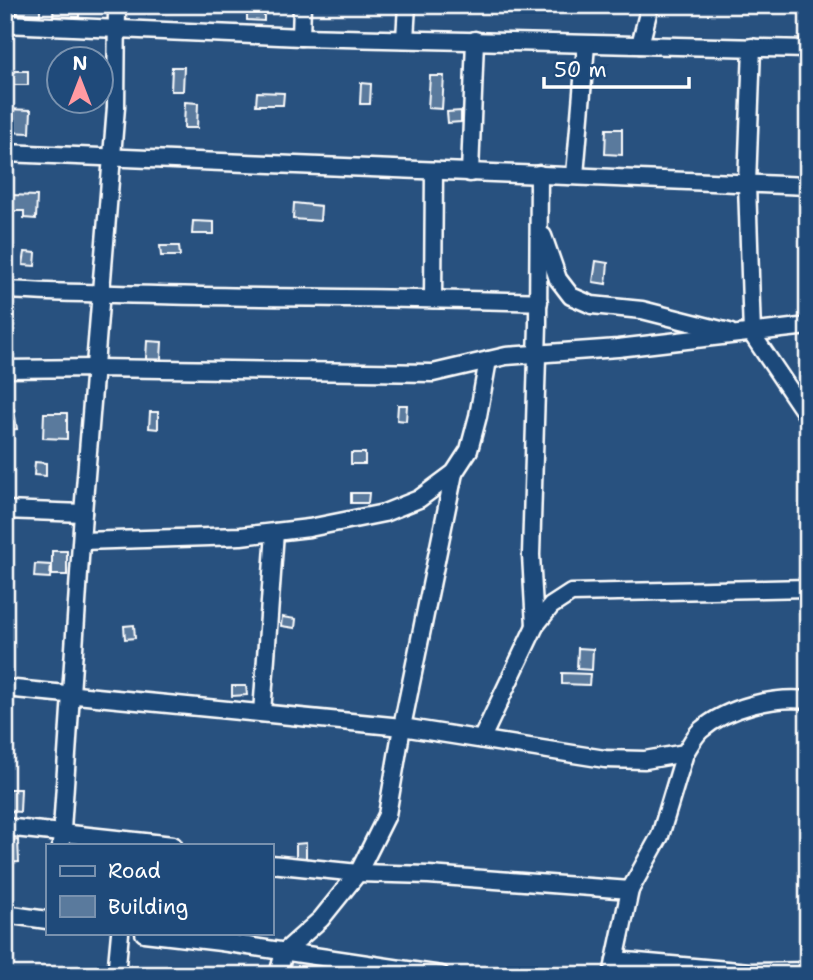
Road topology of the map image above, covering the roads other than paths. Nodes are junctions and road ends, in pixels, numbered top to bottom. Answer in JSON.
{"nodes":[{"id":1,"x":117,"y":5,"type":"edge"},
{"id":2,"x":302,"y":5,"type":"edge"},
{"id":3,"x":407,"y":5,"type":"edge"},
{"id":4,"x":650,"y":5,"type":"edge"},
{"id":5,"x":5,"y":24,"type":"edge"},
{"id":6,"x":116,"y":30,"type":"junction"},
{"id":7,"x":301,"y":37,"type":"junction"},
{"id":8,"x":405,"y":39,"type":"junction"},
{"id":9,"x":475,"y":40,"type":"junction"},
{"id":10,"x":586,"y":45,"type":"junction"},
{"id":11,"x":640,"y":45,"type":"junction"},
{"id":12,"x":752,"y":47,"type":"junction"},
{"id":13,"x":808,"y":50,"type":"edge"},
{"id":14,"x":5,"y":153,"type":"edge"},
{"id":15,"x":112,"y":156,"type":"junction"},
{"id":16,"x":434,"y":171,"type":"junction"},
{"id":17,"x":470,"y":173,"type":"junction"},
{"id":18,"x":539,"y":174,"type":"junction"},
{"id":19,"x":575,"y":175,"type":"junction"},
{"id":20,"x":747,"y":184,"type":"junction"},
{"id":21,"x":808,"y":186,"type":"edge"},
{"id":22,"x":538,"y":220,"type":"junction"},
{"id":23,"x":5,"y":290,"type":"edge"},
{"id":24,"x":100,"y":295,"type":"junction"},
{"id":25,"x":433,"y":299,"type":"junction"},
{"id":26,"x":539,"y":302,"type":"junction"},
{"id":27,"x":808,"y":326,"type":"edge"},
{"id":28,"x":745,"y":334,"type":"junction"},
{"id":29,"x":537,"y":354,"type":"junction"},
{"id":30,"x":488,"y":360,"type":"junction"},
{"id":31,"x":95,"y":368,"type":"junction"},
{"id":32,"x":5,"y":369,"type":"edge"},
{"id":33,"x":808,"y":417,"type":"edge"},
{"id":34,"x":454,"y":473,"type":"junction"},
{"id":35,"x":5,"y":510,"type":"edge"},
{"id":36,"x":83,"y":513,"type":"junction"},
{"id":37,"x":275,"y":532,"type":"junction"},
{"id":38,"x":82,"y":541,"type":"junction"},
{"id":39,"x":808,"y":588,"type":"edge"},
{"id":40,"x":535,"y":626,"type":"junction"},
{"id":41,"x":5,"y":688,"type":"edge"},
{"id":42,"x":73,"y":694,"type":"junction"},
{"id":43,"x":808,"y":700,"type":"edge"},
{"id":44,"x":262,"y":713,"type":"junction"},
{"id":45,"x":401,"y":727,"type":"junction"},
{"id":46,"x":482,"y":738,"type":"junction"},
{"id":47,"x":685,"y":753,"type":"junction"},
{"id":48,"x":5,"y":827,"type":"edge"},
{"id":49,"x":62,"y":839,"type":"edge"},
{"id":50,"x":154,"y":844,"type":"edge"},
{"id":51,"x":273,"y":864,"type":"edge"},
{"id":52,"x":358,"y":873,"type":"junction"},
{"id":53,"x":630,"y":890,"type":"junction"},
{"id":54,"x":5,"y":914,"type":"edge"},
{"id":55,"x":46,"y":920,"type":"edge"},
{"id":56,"x":120,"y":934,"type":"edge"},
{"id":57,"x":151,"y":934,"type":"edge"},
{"id":58,"x":285,"y":952,"type":"junction"},
{"id":59,"x":614,"y":967,"type":"edge"},
{"id":60,"x":808,"y":971,"type":"edge"},
{"id":61,"x":404,"y":972,"type":"edge"},
{"id":62,"x":117,"y":975,"type":"edge"},
{"id":63,"x":278,"y":975,"type":"edge"},
{"id":64,"x":441,"y":975,"type":"edge"}],
"edges":[{"from":1,"to":6,"type":"street"},
{"from":2,"to":7,"type":"street"},
{"from":3,"to":8,"type":"street"},
{"from":4,"to":11,"type":"street"},
{"from":5,"to":6,"type":"street"},
{"from":6,"to":7,"type":"street"},
{"from":6,"to":15,"type":"street"},
{"from":7,"to":8,"type":"street"},
{"from":8,"to":9,"type":"street"},
{"from":9,"to":10,"type":"street"},
{"from":9,"to":17,"type":"street"},
{"from":10,"to":11,"type":"street"},
{"from":10,"to":19,"type":"street"},
{"from":11,"to":12,"type":"street"},
{"from":12,"to":13,"type":"street"},
{"from":12,"to":20,"type":"street"},
{"from":14,"to":15,"type":"street"},
{"from":15,"to":16,"type":"street"},
{"from":15,"to":24,"type":"street"},
{"from":16,"to":17,"type":"street"},
{"from":16,"to":25,"type":"street"},
{"from":17,"to":18,"type":"street"},
{"from":18,"to":19,"type":"street"},
{"from":18,"to":22,"type":"street"},
{"from":19,"to":20,"type":"street"},
{"from":20,"to":21,"type":"street"},
{"from":20,"to":28,"type":"street"},
{"from":22,"to":26,"type":"street"},
{"from":22,"to":28,"type":"street"},
{"from":23,"to":24,"type":"street"},
{"from":24,"to":25,"type":"street"},
{"from":24,"to":31,"type":"street"},
{"from":25,"to":26,"type":"street"},
{"from":26,"to":29,"type":"street"},
{"from":27,"to":28,"type":"street"},
{"from":28,"to":29,"type":"street"},
{"from":28,"to":33,"type":"street"},
{"from":29,"to":30,"type":"street"},
{"from":29,"to":40,"type":"street"},
{"from":30,"to":31,"type":"street"},
{"from":30,"to":34,"type":"street"},
{"from":31,"to":32,"type":"street"},
{"from":31,"to":36,"type":"street"},
{"from":34,"to":37,"type":"street"},
{"from":34,"to":45,"type":"street"},
{"from":35,"to":36,"type":"street"},
{"from":36,"to":38,"type":"street"},
{"from":37,"to":38,"type":"street"},
{"from":37,"to":44,"type":"street"},
{"from":38,"to":42,"type":"street"},
{"from":39,"to":40,"type":"street"},
{"from":40,"to":46,"type":"street"},
{"from":41,"to":42,"type":"street"},
{"from":42,"to":44,"type":"street"},
{"from":42,"to":49,"type":"street"},
{"from":43,"to":47,"type":"street"},
{"from":44,"to":45,"type":"street"},
{"from":45,"to":46,"type":"street"},
{"from":45,"to":52,"type":"street"},
{"from":46,"to":47,"type":"street"},
{"from":47,"to":53,"type":"street"},
{"from":48,"to":49,"type":"street"},
{"from":49,"to":50,"type":"street"},
{"from":51,"to":52,"type":"street"},
{"from":52,"to":53,"type":"street"},
{"from":52,"to":58,"type":"street"},
{"from":53,"to":59,"type":"street"},
{"from":54,"to":55,"type":"street"},
{"from":56,"to":62,"type":"street"},
{"from":57,"to":58,"type":"street"},
{"from":58,"to":61,"type":"street"},
{"from":58,"to":63,"type":"street"},
{"from":59,"to":60,"type":"street"},
{"from":61,"to":64,"type":"street"}]}
